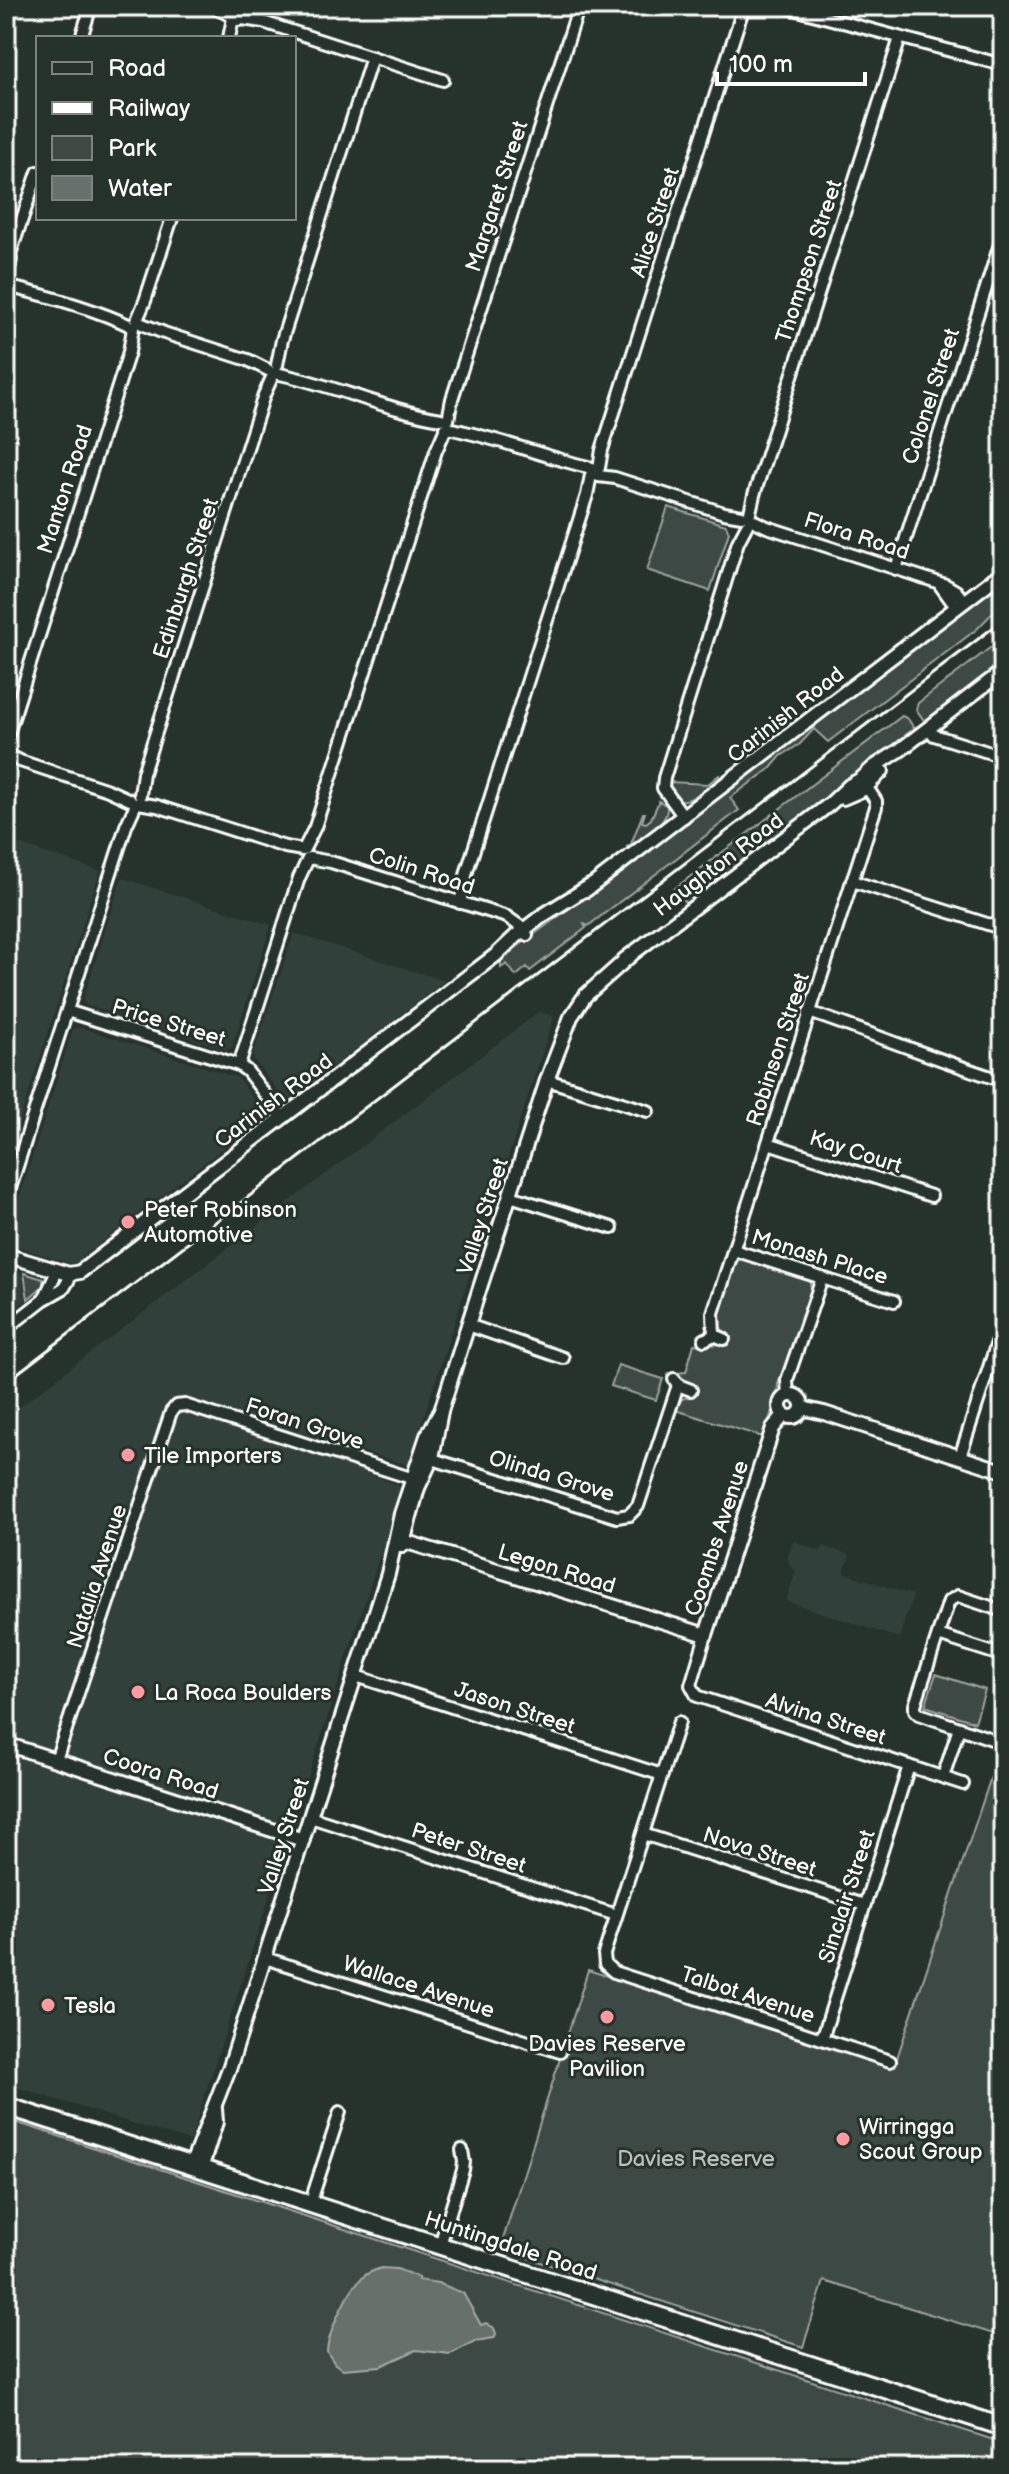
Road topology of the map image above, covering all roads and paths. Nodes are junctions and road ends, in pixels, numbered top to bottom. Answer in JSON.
{"nodes":[{"id":1,"x":91,"y":6,"type":"edge"},
{"id":2,"x":213,"y":6,"type":"edge"},
{"id":3,"x":579,"y":6,"type":"edge"},
{"id":4,"x":744,"y":6,"type":"edge"},
{"id":5,"x":783,"y":6,"type":"edge"},
{"id":6,"x":825,"y":11,"type":"edge"},
{"id":7,"x":238,"y":12,"type":"edge"},
{"id":8,"x":82,"y":36,"type":"edge"},
{"id":9,"x":231,"y":36,"type":"edge"},
{"id":10,"x":900,"y":38,"type":"junction"},
{"id":11,"x":372,"y":57,"type":"junction"},
{"id":12,"x":1003,"y":65,"type":"edge"},
{"id":13,"x":443,"y":80,"type":"dead end"},
{"id":14,"x":36,"y":178,"type":"edge"},
{"id":15,"x":171,"y":220,"type":"edge"},
{"id":16,"x":1003,"y":235,"type":"edge"},
{"id":17,"x":12,"y":253,"type":"junction"},
{"id":18,"x":6,"y":266,"type":"edge"},
{"id":19,"x":7,"y":282,"type":"edge"},
{"id":20,"x":138,"y":325,"type":"junction"},
{"id":21,"x":273,"y":368,"type":"junction"},
{"id":22,"x":444,"y":423,"type":"junction"},
{"id":23,"x":595,"y":472,"type":"junction"},
{"id":24,"x":745,"y":520,"type":"junction"},
{"id":25,"x":896,"y":569,"type":"junction"},
{"id":26,"x":1003,"y":572,"type":"edge"},
{"id":27,"x":960,"y":604,"type":"junction"},
{"id":28,"x":1003,"y":671,"type":"edge"},
{"id":29,"x":929,"y":728,"type":"junction"},
{"id":30,"x":7,"y":734,"type":"edge"},
{"id":31,"x":6,"y":757,"type":"edge"},
{"id":32,"x":1003,"y":757,"type":"edge"},
{"id":33,"x":864,"y":783,"type":"junction"},
{"id":34,"x":135,"y":799,"type":"junction"},
{"id":35,"x":684,"y":817,"type":"junction"},
{"id":36,"x":306,"y":854,"type":"junction"},
{"id":37,"x":852,"y":881,"type":"junction"},
{"id":38,"x":456,"y":902,"type":"junction"},
{"id":39,"x":1003,"y":929,"type":"edge"},
{"id":40,"x":522,"y":935,"type":"junction"},
{"id":41,"x":572,"y":1008,"type":"joint"},
{"id":42,"x":67,"y":1011,"type":"junction"},
{"id":43,"x":809,"y":1012,"type":"junction"},
{"id":44,"x":239,"y":1065,"type":"junction"},
{"id":45,"x":547,"y":1080,"type":"junction"},
{"id":46,"x":1003,"y":1081,"type":"edge"},
{"id":47,"x":648,"y":1111,"type":"dead end"},
{"id":48,"x":283,"y":1118,"type":"junction"},
{"id":49,"x":768,"y":1143,"type":"junction"},
{"id":50,"x":510,"y":1196,"type":"junction"},
{"id":51,"x":931,"y":1196,"type":"dead end"},
{"id":52,"x":6,"y":1201,"type":"edge"},
{"id":53,"x":612,"y":1228,"type":"dead end"},
{"id":54,"x":734,"y":1250,"type":"junction"},
{"id":55,"x":6,"y":1255,"type":"edge"},
{"id":56,"x":57,"y":1271,"type":"junction"},
{"id":57,"x":72,"y":1274,"type":"junction"},
{"id":58,"x":822,"y":1278,"type":"junction"},
{"id":59,"x":43,"y":1300,"type":"junction"},
{"id":60,"x":894,"y":1301,"type":"dead end"},
{"id":61,"x":1003,"y":1324,"type":"edge"},
{"id":62,"x":468,"y":1325,"type":"junction"},
{"id":63,"x":6,"y":1329,"type":"edge"},
{"id":64,"x":714,"y":1338,"type":"dead end"},
{"id":65,"x":563,"y":1358,"type":"dead end"},
{"id":66,"x":691,"y":1390,"type":"dead end"},
{"id":67,"x":788,"y":1395,"type":"junction"},
{"id":68,"x":176,"y":1406,"type":"joint"},
{"id":69,"x":802,"y":1408,"type":"junction"},
{"id":70,"x":784,"y":1415,"type":"junction"},
{"id":71,"x":426,"y":1457,"type":"junction"},
{"id":72,"x":960,"y":1457,"type":"junction"},
{"id":73,"x":1003,"y":1471,"type":"edge"},
{"id":74,"x":417,"y":1480,"type":"junction"},
{"id":75,"x":400,"y":1540,"type":"junction"},
{"id":76,"x":1003,"y":1611,"type":"edge"},
{"id":77,"x":706,"y":1635,"type":"junction"},
{"id":78,"x":938,"y":1635,"type":"junction"},
{"id":79,"x":1003,"y":1656,"type":"edge"},
{"id":80,"x":356,"y":1676,"type":"junction"},
{"id":81,"x":693,"y":1676,"type":"joint"},
{"id":82,"x":679,"y":1722,"type":"dead end"},
{"id":83,"x":959,"y":1728,"type":"junction"},
{"id":84,"x":1003,"y":1743,"type":"edge"},
{"id":85,"x":6,"y":1744,"type":"edge"},
{"id":86,"x":56,"y":1760,"type":"junction"},
{"id":87,"x":909,"y":1766,"type":"junction"},
{"id":88,"x":662,"y":1775,"type":"junction"},
{"id":89,"x":943,"y":1777,"type":"junction"},
{"id":90,"x":963,"y":1784,"type":"dead end"},
{"id":91,"x":310,"y":1817,"type":"junction"},
{"id":92,"x":643,"y":1834,"type":"junction"},
{"id":93,"x":303,"y":1840,"type":"junction"},
{"id":94,"x":864,"y":1905,"type":"junction"},
{"id":95,"x":616,"y":1915,"type":"junction"},
{"id":96,"x":265,"y":1958,"type":"junction"},
{"id":97,"x":822,"y":2039,"type":"junction"},
{"id":98,"x":560,"y":2052,"type":"dead end"},
{"id":99,"x":890,"y":2061,"type":"dead end"},
{"id":100,"x":6,"y":2106,"type":"edge"},
{"id":101,"x":340,"y":2112,"type":"dead end"},
{"id":102,"x":462,"y":2150,"type":"dead end"},
{"id":103,"x":196,"y":2167,"type":"junction"},
{"id":104,"x":310,"y":2204,"type":"junction"},
{"id":105,"x":440,"y":2245,"type":"junction"},
{"id":106,"x":1003,"y":2427,"type":"edge"}],
"edges":[{"from":1,"to":8,"type":"street"},
{"from":2,"to":7,"type":"street"},
{"from":3,"to":22,"type":"street","name":"Margaret Street"},
{"from":4,"to":23,"type":"street","name":"Alice Street"},
{"from":5,"to":6,"type":"street"},
{"from":6,"to":10,"type":"street"},
{"from":7,"to":9,"type":"street"},
{"from":7,"to":11,"type":"street"},
{"from":10,"to":12,"type":"street"},
{"from":10,"to":24,"type":"street","name":"Thompson Street"},
{"from":11,"to":13,"type":"street"},
{"from":11,"to":21,"type":"street","name":"Edinburgh Street"},
{"from":14,"to":17,"type":"street"},
{"from":15,"to":20,"type":"street","name":"Manton Road"},
{"from":16,"to":25,"type":"street","name":"Colonel Street"},
{"from":17,"to":18,"type":"street"},
{"from":17,"to":19,"type":"street"},
{"from":19,"to":20,"type":"street","name":"Flora Road"},
{"from":20,"to":21,"type":"street","name":"Flora Road"},
{"from":20,"to":30,"type":"street","name":"Manton Road"},
{"from":21,"to":22,"type":"street","name":"Flora Road"},
{"from":21,"to":34,"type":"street","name":"Edinburgh Street"},
{"from":22,"to":23,"type":"street","name":"Flora Road"},
{"from":22,"to":36,"type":"street","name":"Margaret Street"},
{"from":23,"to":24,"type":"street","name":"Flora Road"},
{"from":23,"to":38,"type":"street","name":"Alice Street"},
{"from":24,"to":25,"type":"street","name":"Flora Road"},
{"from":24,"to":35,"type":"street","name":"Thompson Street"},
{"from":25,"to":27,"type":"street","name":"Flora Road"},
{"from":26,"to":27,"type":"street","name":"Carinish Road"},
{"from":27,"to":35,"type":"street","name":"Carinish Road"},
{"from":28,"to":29,"type":"street","name":"Haughton Road"},
{"from":29,"to":32,"type":"street"},
{"from":29,"to":33,"type":"street","name":"Haughton Road"},
{"from":31,"to":34,"type":"street","name":"Colin Road"},
{"from":33,"to":37,"type":"street","name":"Robinson Street"},
{"from":33,"to":41,"type":"street","name":"Haughton Road"},
{"from":34,"to":36,"type":"street","name":"Colin Road"},
{"from":34,"to":42,"type":"street","name":"Edinburgh Street"},
{"from":35,"to":40,"type":"street","name":"Carinish Road"},
{"from":36,"to":38,"type":"street","name":"Colin Road"},
{"from":36,"to":44,"type":"street","name":"Margaret Street"},
{"from":37,"to":39,"type":"street"},
{"from":37,"to":43,"type":"street","name":"Robinson Street"},
{"from":38,"to":40,"type":"street","name":"Colin Road"},
{"from":40,"to":48,"type":"street","name":"Carinish Road"},
{"from":41,"to":45,"type":"street","name":"Valley Street"},
{"from":42,"to":44,"type":"street","name":"Price Street"},
{"from":42,"to":52,"type":"street","name":"Edinburgh Street"},
{"from":43,"to":46,"type":"street"},
{"from":43,"to":49,"type":"street","name":"Robinson Street"},
{"from":44,"to":48,"type":"street","name":"Price Street"},
{"from":45,"to":47,"type":"street"},
{"from":45,"to":50,"type":"street","name":"Valley Street"},
{"from":48,"to":57,"type":"street","name":"Carinish Road"},
{"from":49,"to":51,"type":"street","name":"Kay Court"},
{"from":49,"to":54,"type":"street","name":"Robinson Street"},
{"from":50,"to":53,"type":"street"},
{"from":50,"to":62,"type":"street","name":"Valley Street"},
{"from":54,"to":58,"type":"street","name":"Monash Place"},
{"from":54,"to":64,"type":"street","name":"Robinson Street"},
{"from":55,"to":56,"type":"street"},
{"from":56,"to":57,"type":"street"},
{"from":56,"to":59,"type":"street","name":"Carinish Road"},
{"from":57,"to":59,"type":"street","name":"Carinish Road"},
{"from":58,"to":60,"type":"street","name":"Monash Place"},
{"from":58,"to":67,"type":"street"},
{"from":59,"to":63,"type":"street","name":"Carinish Road"},
{"from":61,"to":72,"type":"street"},
{"from":62,"to":65,"type":"street"},
{"from":62,"to":71,"type":"street","name":"Valley Street"},
{"from":66,"to":71,"type":"street","name":"Olinda Grove"},
{"from":67,"to":69,"type":"street"},
{"from":67,"to":70,"type":"street"},
{"from":68,"to":74,"type":"street","name":"Foran Grove"},
{"from":68,"to":86,"type":"street","name":"Natalia Avenue"},
{"from":69,"to":70,"type":"street"},
{"from":69,"to":72,"type":"street"},
{"from":70,"to":77,"type":"street","name":"Coombs Avenue"},
{"from":71,"to":74,"type":"street","name":"Valley Street"},
{"from":72,"to":73,"type":"street"},
{"from":74,"to":75,"type":"street","name":"Valley Street"},
{"from":75,"to":77,"type":"street","name":"Legon Road"},
{"from":75,"to":80,"type":"street","name":"Valley Street"},
{"from":76,"to":78,"type":"street"},
{"from":77,"to":81,"type":"street","name":"Coombs Avenue"},
{"from":78,"to":79,"type":"street"},
{"from":78,"to":83,"type":"street"},
{"from":80,"to":88,"type":"street","name":"Jason Street"},
{"from":80,"to":91,"type":"street","name":"Valley Street"},
{"from":81,"to":87,"type":"street","name":"Alvina Street"},
{"from":82,"to":88,"type":"street"},
{"from":83,"to":84,"type":"street"},
{"from":83,"to":89,"type":"street"},
{"from":85,"to":86,"type":"street","name":"Coora Road"},
{"from":86,"to":93,"type":"street","name":"Coora Road"},
{"from":87,"to":89,"type":"street","name":"Alvina Street"},
{"from":87,"to":94,"type":"street","name":"Sinclair Street"},
{"from":88,"to":92,"type":"street"},
{"from":89,"to":90,"type":"street","name":"Alvina Street"},
{"from":91,"to":93,"type":"street","name":"Valley Street"},
{"from":91,"to":95,"type":"street","name":"Peter Street"},
{"from":92,"to":94,"type":"street","name":"Nova Street"},
{"from":92,"to":95,"type":"street"},
{"from":93,"to":96,"type":"street","name":"Valley Street"},
{"from":94,"to":97,"type":"street","name":"Sinclair Street"},
{"from":95,"to":97,"type":"street","name":"Talbot Avenue"},
{"from":96,"to":98,"type":"street","name":"Wallace Avenue"},
{"from":96,"to":103,"type":"street","name":"Valley Street"},
{"from":97,"to":99,"type":"street","name":"Talbot Avenue"},
{"from":100,"to":103,"type":"main road","name":"Huntingdale Road"},
{"from":101,"to":104,"type":"street"},
{"from":102,"to":105,"type":"street"},
{"from":103,"to":104,"type":"main road","name":"Huntingdale Road"},
{"from":104,"to":105,"type":"main road","name":"Huntingdale Road"},
{"from":105,"to":106,"type":"main road","name":"Huntingdale Road"}]}
